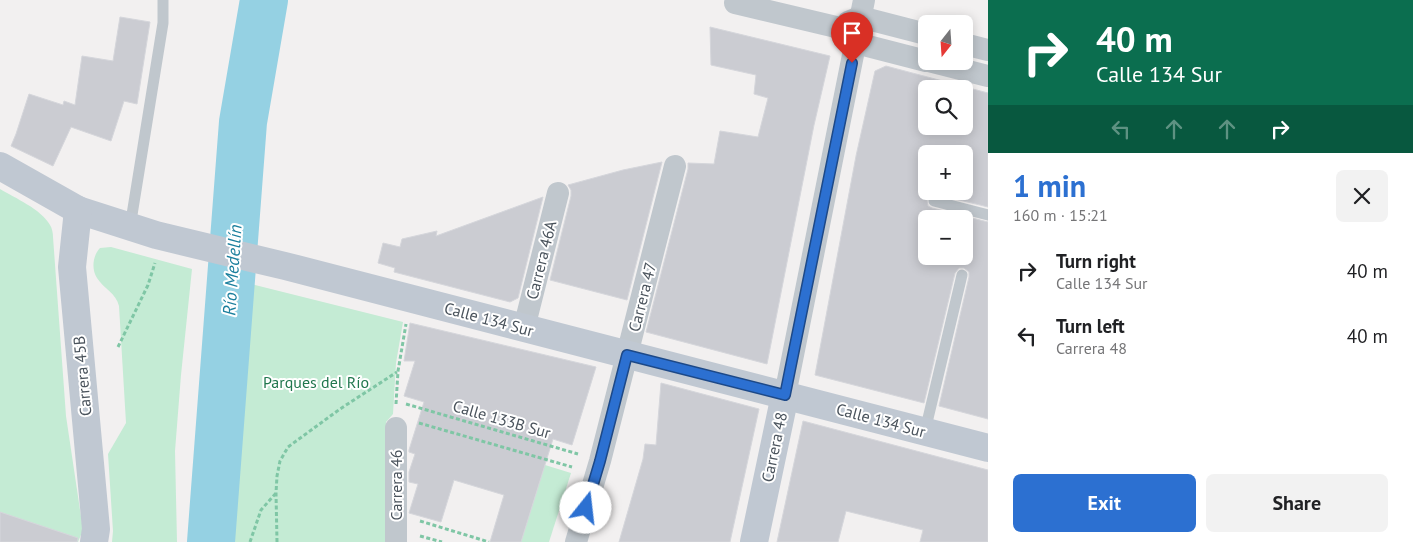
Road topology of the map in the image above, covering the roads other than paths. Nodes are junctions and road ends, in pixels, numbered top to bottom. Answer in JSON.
{"nodes":[{"id":1,"x":163,"y":0,"type":"edge"},
{"id":2,"x":735,"y":3,"type":"dead end"},
{"id":3,"x":862,"y":9,"type":"edge"},
{"id":4,"x":836,"y":27,"type":"junction"},
{"id":5,"x":918,"y":31,"type":"edge"},
{"id":6,"x":856,"y":43,"type":"junction"},
{"id":7,"x":973,"y":46,"type":"edge"},
{"id":8,"x":988,"y":50,"type":"edge"},
{"id":9,"x":918,"y":59,"type":"edge"},
{"id":10,"x":964,"y":70,"type":"edge"},
{"id":11,"x":988,"y":76,"type":"edge"},
{"id":12,"x":0,"y":166,"type":"edge"},
{"id":13,"x":675,"y":166,"type":"dead end"},
{"id":14,"x":558,"y":193,"type":"dead end"},
{"id":15,"x":934,"y":201,"type":"dead end"},
{"id":16,"x":78,"y":210,"type":"junction"},
{"id":17,"x":988,"y":215,"type":"edge"},
{"id":18,"x":130,"y":227,"type":"junction"},
{"id":19,"x":962,"y":275,"type":"dead end"},
{"id":20,"x":524,"y":328,"type":"junction"},
{"id":21,"x":627,"y":355,"type":"junction"},
{"id":22,"x":785,"y":395,"type":"junction"},
{"id":23,"x":403,"y":424,"type":"road end"},
{"id":24,"x":925,"y":432,"type":"junction"},
{"id":25,"x":988,"y":448,"type":"edge"},
{"id":26,"x":94,"y":542,"type":"edge"},
{"id":27,"x":396,"y":542,"type":"edge"},
{"id":28,"x":576,"y":542,"type":"edge"},
{"id":29,"x":754,"y":542,"type":"edge"}],
"edges":[{"from":1,"to":18,"type":"lane"},
{"from":2,"to":4,"type":"street"},
{"from":3,"to":4,"type":"street"},
{"from":3,"to":5,"type":"street"},
{"from":3,"to":6,"type":"street","name":"Carrera 48"},
{"from":4,"to":6,"type":"street"},
{"from":6,"to":9,"type":"street"},
{"from":6,"to":22,"type":"street","name":"Carrera 48"},
{"from":7,"to":8,"type":"street"},
{"from":10,"to":11,"type":"street"},
{"from":12,"to":16,"type":"street","name":"Calle 134 Sur"},
{"from":13,"to":21,"type":"street","name":"Carrera 47"},
{"from":14,"to":20,"type":"street","name":"Carrera 46A"},
{"from":15,"to":17,"type":"lane"},
{"from":16,"to":18,"type":"street","name":"Calle 134 Sur"},
{"from":16,"to":26,"type":"street","name":"Carrera 45B"},
{"from":18,"to":20,"type":"street","name":"Calle 134 Sur"},
{"from":19,"to":24,"type":"lane"},
{"from":20,"to":21,"type":"street","name":"Calle 134 Sur"},
{"from":21,"to":22,"type":"street","name":"Calle 134 Sur"},
{"from":21,"to":28,"type":"street","name":"Carrera 47"},
{"from":22,"to":24,"type":"street","name":"Calle 134 Sur"},
{"from":22,"to":29,"type":"street","name":"Carrera 48"},
{"from":23,"to":27,"type":"street","name":"Carrera 46"},
{"from":24,"to":25,"type":"street","name":"Calle 134 Sur"}]}
